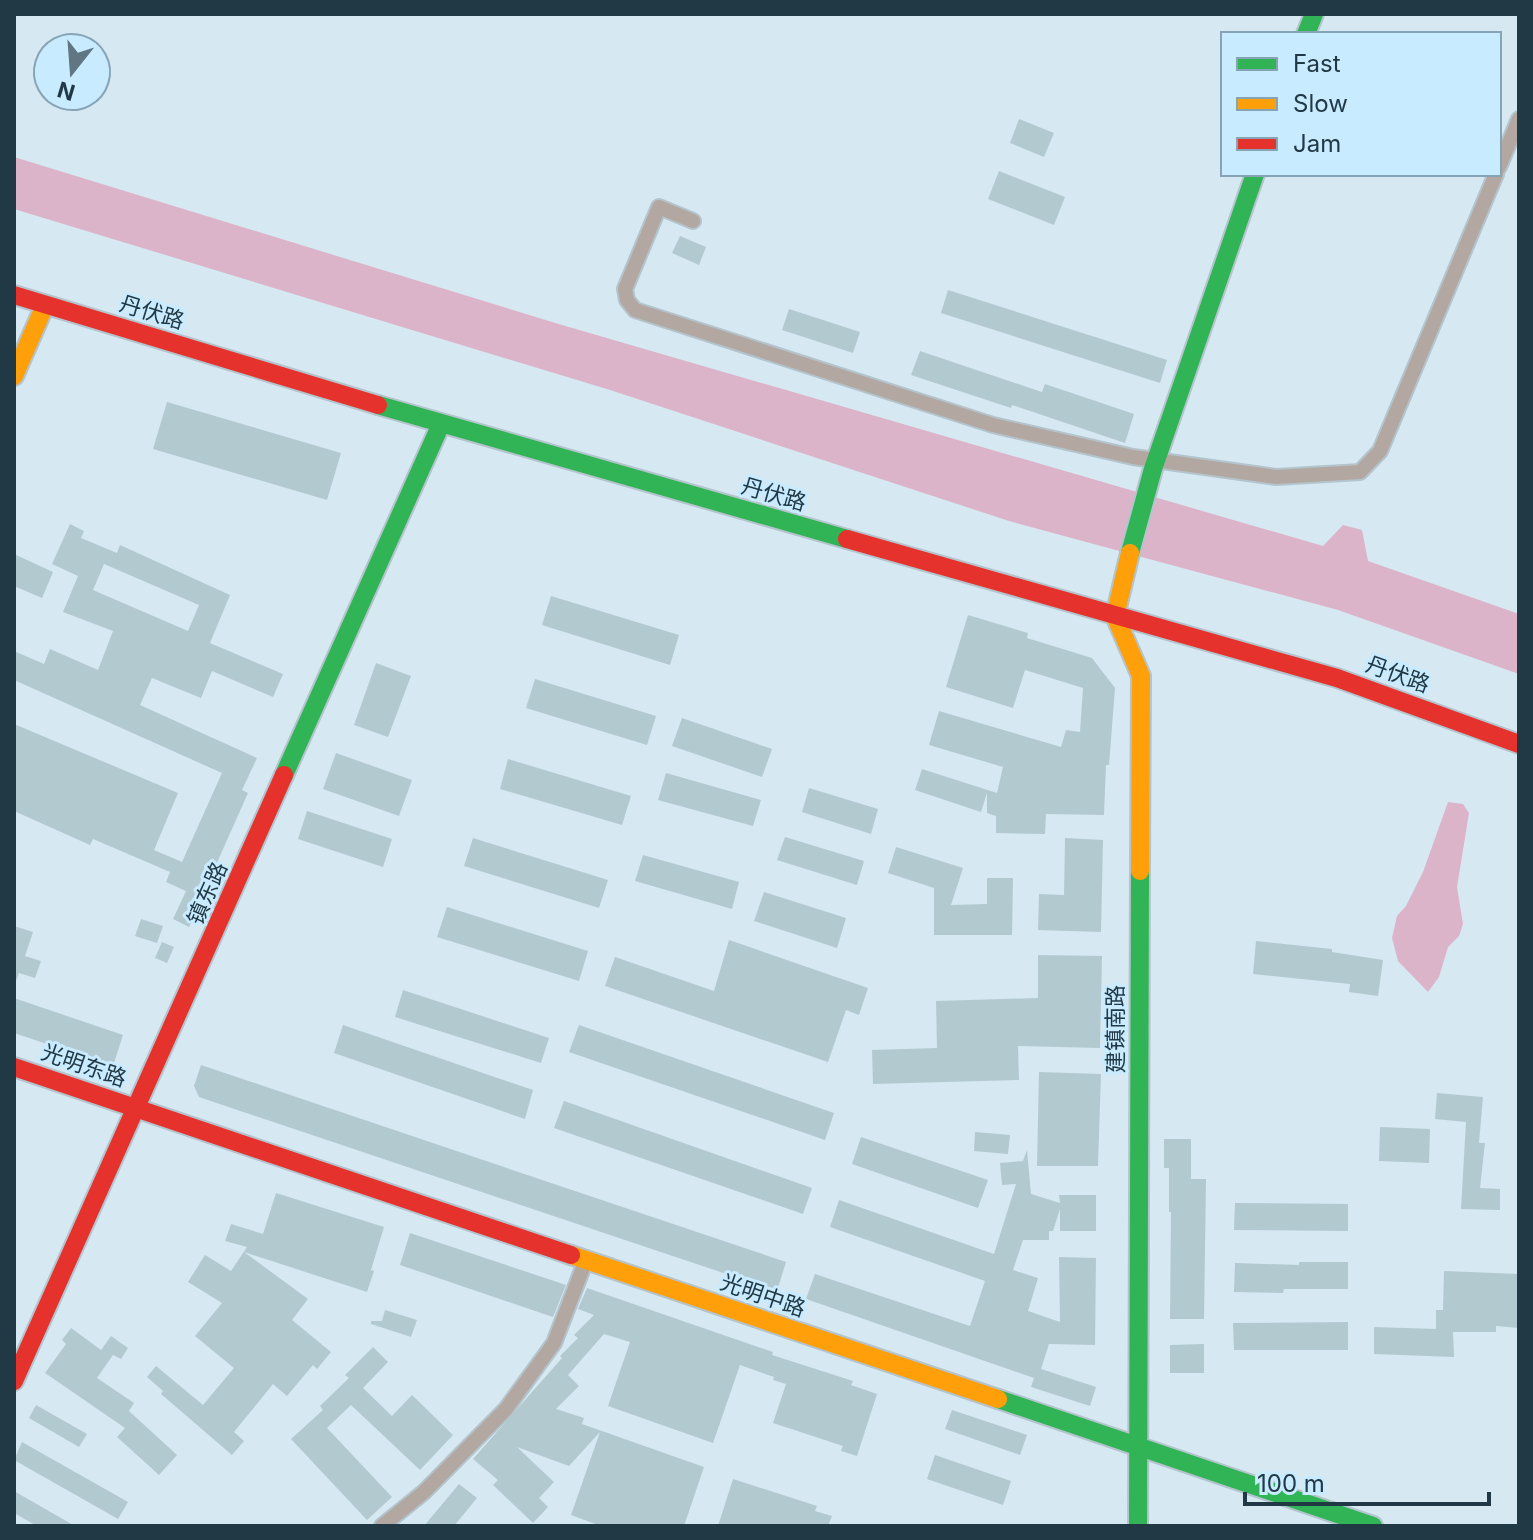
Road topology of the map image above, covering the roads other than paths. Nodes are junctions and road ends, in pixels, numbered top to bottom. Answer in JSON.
{"nodes":[{"id":1,"x":1519,"y":119,"type":"edge"},
{"id":2,"x":1501,"y":162,"type":"edge"},
{"id":3,"x":1254,"y":176,"type":"edge"},
{"id":4,"x":1495,"y":176,"type":"edge"},
{"id":5,"x":693,"y":221,"type":"dead end"},
{"id":6,"x":14,"y":295,"type":"edge"},
{"id":7,"x":45,"y":305,"type":"junction"},
{"id":8,"x":14,"y":376,"type":"edge"},
{"id":9,"x":441,"y":424,"type":"junction"},
{"id":10,"x":1154,"y":467,"type":"junction"},
{"id":11,"x":1115,"y":616,"type":"junction"},
{"id":12,"x":1519,"y":744,"type":"edge"},
{"id":13,"x":14,"y":1067,"type":"edge"},
{"id":14,"x":138,"y":1108,"type":"junction"},
{"id":15,"x":586,"y":1260,"type":"junction"},
{"id":16,"x":14,"y":1381,"type":"edge"},
{"id":17,"x":1139,"y":1447,"type":"junction"},
{"id":18,"x":382,"y":1526,"type":"edge"},
{"id":19,"x":1138,"y":1526,"type":"edge"},
{"id":20,"x":1373,"y":1526,"type":"edge"}],
"edges":[{"from":1,"to":2,"type":"street"},
{"from":3,"to":10,"type":"street"},
{"from":4,"to":10,"type":"street"},
{"from":5,"to":10,"type":"street"},
{"from":6,"to":7,"type":"street","name":"丹伏路"},
{"from":7,"to":8,"type":"street"},
{"from":7,"to":9,"type":"street","name":"丹伏路"},
{"from":9,"to":11,"type":"street","name":"丹伏路"},
{"from":9,"to":14,"type":"street","name":"镇东路"},
{"from":10,"to":11,"type":"street"},
{"from":11,"to":12,"type":"street","name":"丹伏路"},
{"from":11,"to":17,"type":"street","name":"建镇南路"},
{"from":13,"to":14,"type":"street","name":"光明东路"},
{"from":14,"to":15,"type":"street","name":"光明中路"},
{"from":14,"to":16,"type":"street","name":"镇东路"},
{"from":15,"to":17,"type":"street","name":"光明中路"},
{"from":15,"to":18,"type":"street"},
{"from":17,"to":19,"type":"street","name":"建镇南路"},
{"from":17,"to":20,"type":"street","name":"光明中路"}]}
